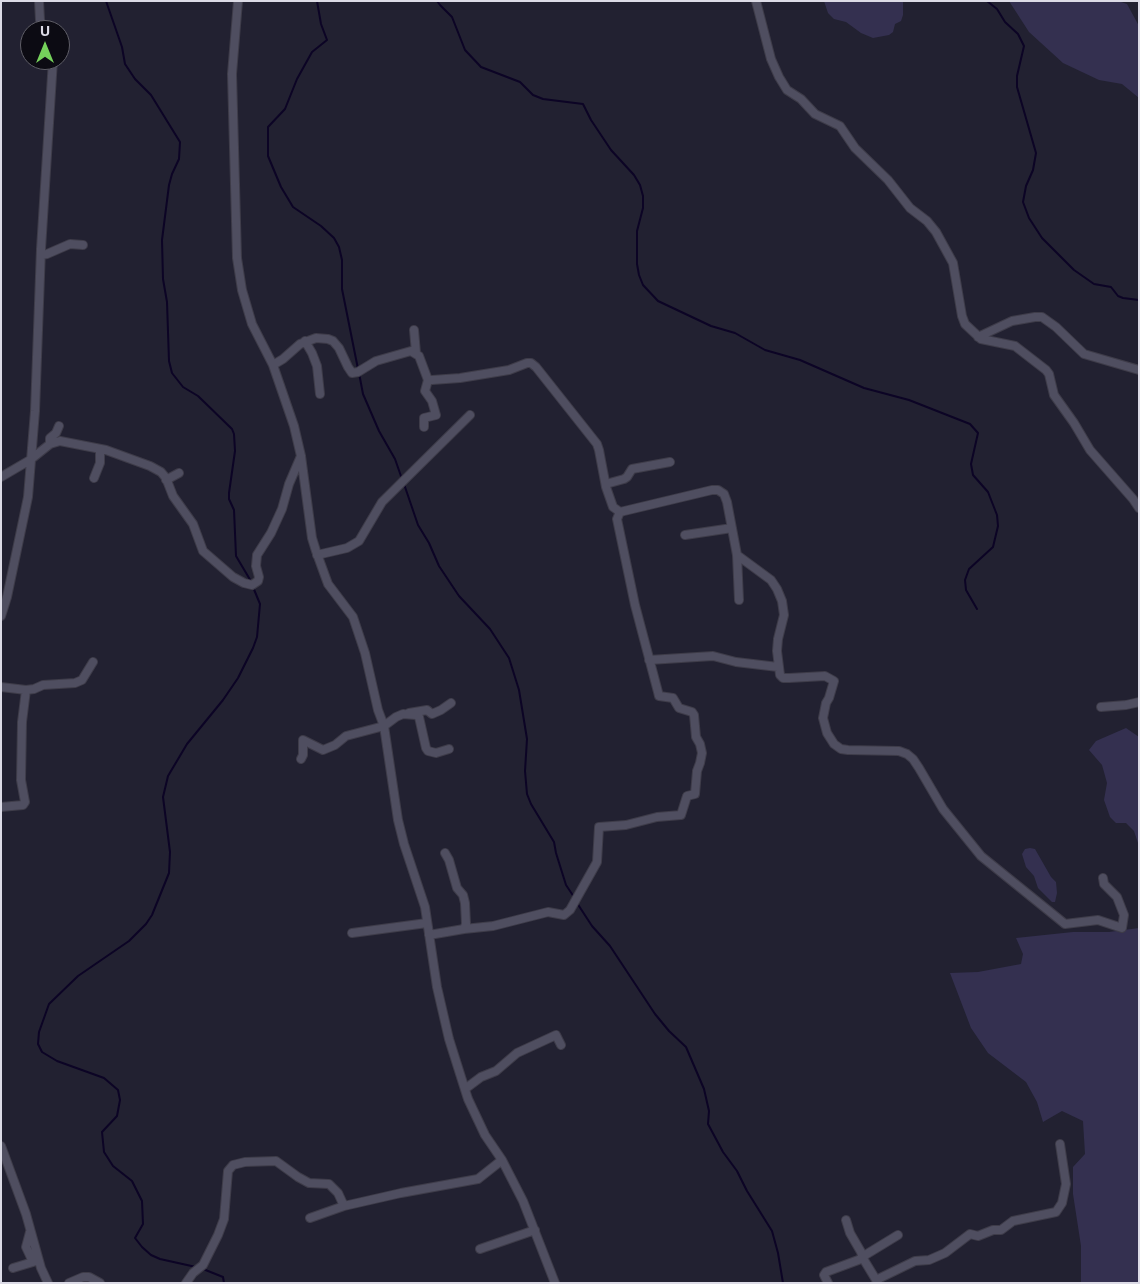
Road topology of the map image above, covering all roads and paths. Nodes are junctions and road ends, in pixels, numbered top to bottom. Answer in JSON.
{"nodes":[{"id":1,"x":39,"y":1,"type":"edge"},
{"id":2,"x":238,"y":1,"type":"edge"},
{"id":3,"x":756,"y":1,"type":"edge"},
{"id":4,"x":40,"y":20,"type":"edge"},
{"id":5,"x":52,"y":70,"type":"edge"},
{"id":6,"x":83,"y":245,"type":"dead end"},
{"id":7,"x":41,"y":255,"type":"junction"},
{"id":8,"x":414,"y":330,"type":"dead end"},
{"id":9,"x":978,"y":337,"type":"junction"},
{"id":10,"x":305,"y":341,"type":"junction"},
{"id":11,"x":416,"y":353,"type":"junction"},
{"id":12,"x":273,"y":365,"type":"junction"},
{"id":13,"x":1139,"y":370,"type":"edge"},
{"id":14,"x":428,"y":380,"type":"junction"},
{"id":15,"x":320,"y":394,"type":"dead end"},
{"id":16,"x":470,"y":415,"type":"dead end"},
{"id":17,"x":59,"y":426,"type":"dead end"},
{"id":18,"x":424,"y":427,"type":"dead end"},
{"id":19,"x":50,"y":444,"type":"junction"},
{"id":20,"x":100,"y":449,"type":"junction"},
{"id":21,"x":301,"y":456,"type":"junction"},
{"id":22,"x":30,"y":460,"type":"junction"},
{"id":23,"x":670,"y":462,"type":"dead end"},
{"id":24,"x":180,"y":473,"type":"dead end"},
{"id":25,"x":1,"y":477,"type":"edge"},
{"id":26,"x":94,"y":478,"type":"dead end"},
{"id":27,"x":166,"y":480,"type":"junction"},
{"id":28,"x":606,"y":484,"type":"junction"},
{"id":29,"x":1139,"y":508,"type":"edge"},
{"id":30,"x":620,"y":512,"type":"junction"},
{"id":31,"x":732,"y":528,"type":"junction"},
{"id":32,"x":685,"y":535,"type":"dead end"},
{"id":33,"x":317,"y":555,"type":"junction"},
{"id":34,"x":737,"y":555,"type":"junction"},
{"id":35,"x":739,"y":600,"type":"dead end"},
{"id":36,"x":1,"y":616,"type":"edge"},
{"id":37,"x":649,"y":660,"type":"junction"},
{"id":38,"x":93,"y":662,"type":"dead end"},
{"id":39,"x":778,"y":667,"type":"junction"},
{"id":40,"x":1,"y":687,"type":"edge"},
{"id":41,"x":26,"y":690,"type":"junction"},
{"id":42,"x":1139,"y":702,"type":"edge"},
{"id":43,"x":451,"y":703,"type":"dead end"},
{"id":44,"x":1102,"y":707,"type":"dead end"},
{"id":45,"x":402,"y":714,"type":"junction"},
{"id":46,"x":384,"y":726,"type":"junction"},
{"id":47,"x":449,"y":749,"type":"dead end"},
{"id":48,"x":301,"y":759,"type":"dead end"},
{"id":49,"x":1,"y":807,"type":"edge"},
{"id":50,"x":445,"y":853,"type":"dead end"},
{"id":51,"x":1103,"y":878,"type":"dead end"},
{"id":52,"x":427,"y":923,"type":"junction"},
{"id":53,"x":464,"y":929,"type":"junction"},
{"id":54,"x":352,"y":933,"type":"dead end"},
{"id":55,"x":429,"y":935,"type":"junction"},
{"id":56,"x":560,"y":1044,"type":"dead end"},
{"id":57,"x":464,"y":1089,"type":"junction"},
{"id":58,"x":1060,"y":1144,"type":"dead end"},
{"id":59,"x":1,"y":1146,"type":"edge"},
{"id":60,"x":502,"y":1160,"type":"junction"},
{"id":61,"x":344,"y":1206,"type":"junction"},
{"id":62,"x":310,"y":1218,"type":"dead end"},
{"id":63,"x":846,"y":1220,"type":"dead end"},
{"id":64,"x":31,"y":1230,"type":"junction"},
{"id":65,"x":535,"y":1230,"type":"junction"},
{"id":66,"x":898,"y":1235,"type":"dead end"},
{"id":67,"x":480,"y":1249,"type":"dead end"},
{"id":68,"x":862,"y":1258,"type":"junction"},
{"id":69,"x":13,"y":1268,"type":"dead end"},
{"id":70,"x":877,"y":1282,"type":"edge"},
{"id":71,"x":48,"y":1283,"type":"edge"},
{"id":72,"x":69,"y":1283,"type":"edge"},
{"id":73,"x":100,"y":1283,"type":"edge"},
{"id":74,"x":186,"y":1283,"type":"edge"},
{"id":75,"x":555,"y":1283,"type":"edge"},
{"id":76,"x":828,"y":1283,"type":"edge"}],
"edges":[{"from":1,"to":4,"type":"street"},
{"from":2,"to":12,"type":"street"},
{"from":3,"to":9,"type":"street"},
{"from":5,"to":7,"type":"street"},
{"from":6,"to":7,"type":"street"},
{"from":7,"to":22,"type":"street"},
{"from":8,"to":11,"type":"street"},
{"from":9,"to":13,"type":"street"},
{"from":9,"to":29,"type":"street"},
{"from":10,"to":11,"type":"street"},
{"from":10,"to":12,"type":"street"},
{"from":10,"to":15,"type":"street"},
{"from":11,"to":14,"type":"street"},
{"from":12,"to":21,"type":"street"},
{"from":14,"to":18,"type":"street"},
{"from":14,"to":28,"type":"street"},
{"from":16,"to":33,"type":"street"},
{"from":17,"to":19,"type":"street"},
{"from":19,"to":20,"type":"street"},
{"from":19,"to":22,"type":"street"},
{"from":20,"to":26,"type":"street"},
{"from":20,"to":27,"type":"street"},
{"from":21,"to":27,"type":"street"},
{"from":21,"to":33,"type":"street"},
{"from":22,"to":25,"type":"street"},
{"from":22,"to":36,"type":"street"},
{"from":23,"to":28,"type":"street"},
{"from":24,"to":27,"type":"street"},
{"from":28,"to":30,"type":"street"},
{"from":30,"to":31,"type":"street"},
{"from":30,"to":37,"type":"street"},
{"from":31,"to":32,"type":"street"},
{"from":31,"to":34,"type":"street"},
{"from":33,"to":46,"type":"street"},
{"from":34,"to":35,"type":"street"},
{"from":34,"to":39,"type":"street"},
{"from":37,"to":39,"type":"street"},
{"from":37,"to":53,"type":"street"},
{"from":38,"to":41,"type":"street"},
{"from":39,"to":51,"type":"street"},
{"from":40,"to":41,"type":"street"},
{"from":41,"to":49,"type":"street"},
{"from":42,"to":44,"type":"street"},
{"from":43,"to":45,"type":"street"},
{"from":45,"to":46,"type":"street"},
{"from":45,"to":47,"type":"street"},
{"from":46,"to":48,"type":"street"},
{"from":46,"to":52,"type":"street"},
{"from":50,"to":53,"type":"street"},
{"from":52,"to":54,"type":"street"},
{"from":52,"to":55,"type":"street"},
{"from":53,"to":55,"type":"street"},
{"from":55,"to":57,"type":"street"},
{"from":56,"to":57,"type":"street"},
{"from":57,"to":60,"type":"street"},
{"from":58,"to":70,"type":"street"},
{"from":59,"to":64,"type":"street"},
{"from":60,"to":61,"type":"street"},
{"from":60,"to":65,"type":"street"},
{"from":61,"to":62,"type":"street"},
{"from":61,"to":74,"type":"street"},
{"from":63,"to":68,"type":"street"},
{"from":64,"to":69,"type":"street"},
{"from":64,"to":71,"type":"street"},
{"from":65,"to":67,"type":"street"},
{"from":65,"to":75,"type":"street"},
{"from":66,"to":68,"type":"street"},
{"from":68,"to":70,"type":"street"},
{"from":68,"to":76,"type":"street"},
{"from":72,"to":73,"type":"street"}]}
